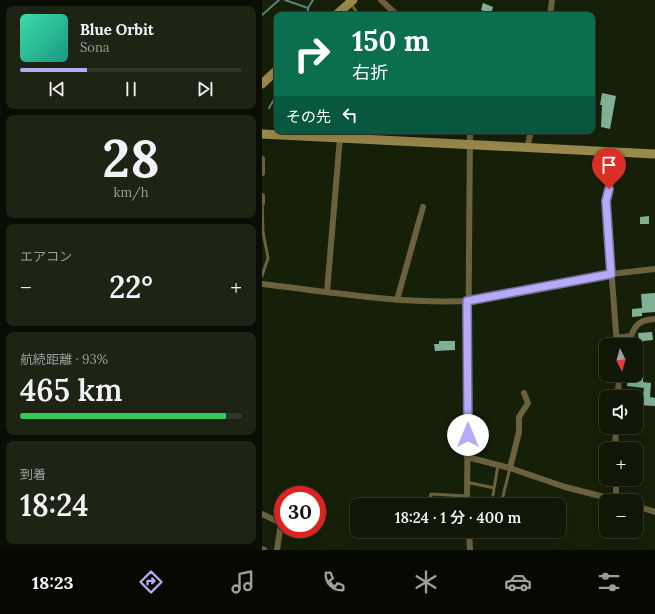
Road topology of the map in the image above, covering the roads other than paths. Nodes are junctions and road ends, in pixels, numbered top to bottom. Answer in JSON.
{"nodes":[{"id":1,"x":381,"y":0,"type":"edge"},
{"id":2,"x":552,"y":0,"type":"edge"},
{"id":3,"x":351,"y":1,"type":"edge"},
{"id":4,"x":339,"y":12,"type":"edge"},
{"id":5,"x":357,"y":12,"type":"edge"},
{"id":6,"x":394,"y":12,"type":"edge"},
{"id":7,"x":550,"y":12,"type":"edge"},
{"id":8,"x":274,"y":73,"type":"edge"},
{"id":9,"x":262,"y":84,"type":"edge"},
{"id":10,"x":262,"y":134,"type":"edge"},
{"id":11,"x":470,"y":134,"type":"edge"},
{"id":12,"x":530,"y":134,"type":"edge"},
{"id":13,"x":339,"y":135,"type":"edge"},
{"id":14,"x":469,"y":144,"type":"junction"},
{"id":15,"x":527,"y":148,"type":"junction"},
{"id":16,"x":619,"y":153,"type":"junction"},
{"id":17,"x":655,"y":154,"type":"edge"},
{"id":18,"x":262,"y":159,"type":"edge"},
{"id":19,"x":262,"y":173,"type":"edge"},
{"id":20,"x":262,"y":196,"type":"edge"},
{"id":21,"x":262,"y":206,"type":"edge"},
{"id":22,"x":423,"y":207,"type":"dead end"},
{"id":23,"x":655,"y":269,"type":"edge"},
{"id":24,"x":611,"y":274,"type":"junction"},
{"id":25,"x":262,"y":276,"type":"edge"},
{"id":26,"x":262,"y":284,"type":"edge"},
{"id":27,"x":327,"y":292,"type":"junction"},
{"id":28,"x":397,"y":300,"type":"junction"},
{"id":29,"x":467,"y":301,"type":"junction"},
{"id":30,"x":655,"y":319,"type":"edge"},
{"id":31,"x":616,"y":338,"type":"joint"},
{"id":32,"x":524,"y":393,"type":"dead end"},
{"id":33,"x":467,"y":457,"type":"junction"},
{"id":34,"x":498,"y":465,"type":"junction"},
{"id":35,"x":510,"y":468,"type":"junction"},
{"id":36,"x":466,"y":482,"type":"junction"},
{"id":37,"x":494,"y":488,"type":"junction"},
{"id":38,"x":493,"y":494,"type":"dead end"},
{"id":39,"x":599,"y":495,"type":"edge"},
{"id":40,"x":466,"y":496,"type":"joint"},
{"id":41,"x":503,"y":496,"type":"dead end"},
{"id":42,"x":429,"y":498,"type":"edge"},
{"id":43,"x":643,"y":508,"type":"edge"},
{"id":44,"x":655,"y":512,"type":"edge"},
{"id":45,"x":262,"y":514,"type":"edge"},
{"id":46,"x":274,"y":519,"type":"edge"},
{"id":47,"x":279,"y":538,"type":"edge"},
{"id":48,"x":469,"y":538,"type":"edge"},
{"id":49,"x":277,"y":550,"type":"edge"},
{"id":50,"x":470,"y":550,"type":"edge"}],
"edges":[{"from":1,"to":6,"type":"street"},
{"from":2,"to":7,"type":"street"},
{"from":3,"to":4,"type":"main road"},
{"from":3,"to":5,"type":"lane"},
{"from":8,"to":9,"type":"main road"},
{"from":10,"to":13,"type":"main road"},
{"from":11,"to":14,"type":"street"},
{"from":12,"to":15,"type":"street"},
{"from":13,"to":14,"type":"main road"},
{"from":13,"to":27,"type":"street"},
{"from":14,"to":15,"type":"main road"},
{"from":14,"to":29,"type":"street"},
{"from":15,"to":16,"type":"main road"},
{"from":16,"to":17,"type":"main road"},
{"from":16,"to":24,"type":"street"},
{"from":18,"to":19,"type":"street"},
{"from":20,"to":21,"type":"street"},
{"from":21,"to":25,"type":"lane"},
{"from":22,"to":28,"type":"street"},
{"from":23,"to":24,"type":"street"},
{"from":24,"to":29,"type":"street"},
{"from":24,"to":31,"type":"street"},
{"from":26,"to":27,"type":"street"},
{"from":27,"to":28,"type":"street"},
{"from":28,"to":29,"type":"street"},
{"from":29,"to":33,"type":"street"},
{"from":30,"to":31,"type":"street"},
{"from":32,"to":35,"type":"street"},
{"from":33,"to":34,"type":"street"},
{"from":33,"to":36,"type":"street"},
{"from":34,"to":35,"type":"street"},
{"from":34,"to":37,"type":"lane"},
{"from":35,"to":39,"type":"street"},
{"from":35,"to":41,"type":"lane"},
{"from":36,"to":37,"type":"lane"},
{"from":36,"to":40,"type":"street"},
{"from":37,"to":38,"type":"lane"},
{"from":40,"to":42,"type":"lane"},
{"from":43,"to":44,"type":"street"},
{"from":45,"to":46,"type":"street"},
{"from":47,"to":49,"type":"street"},
{"from":48,"to":50,"type":"street"}]}
